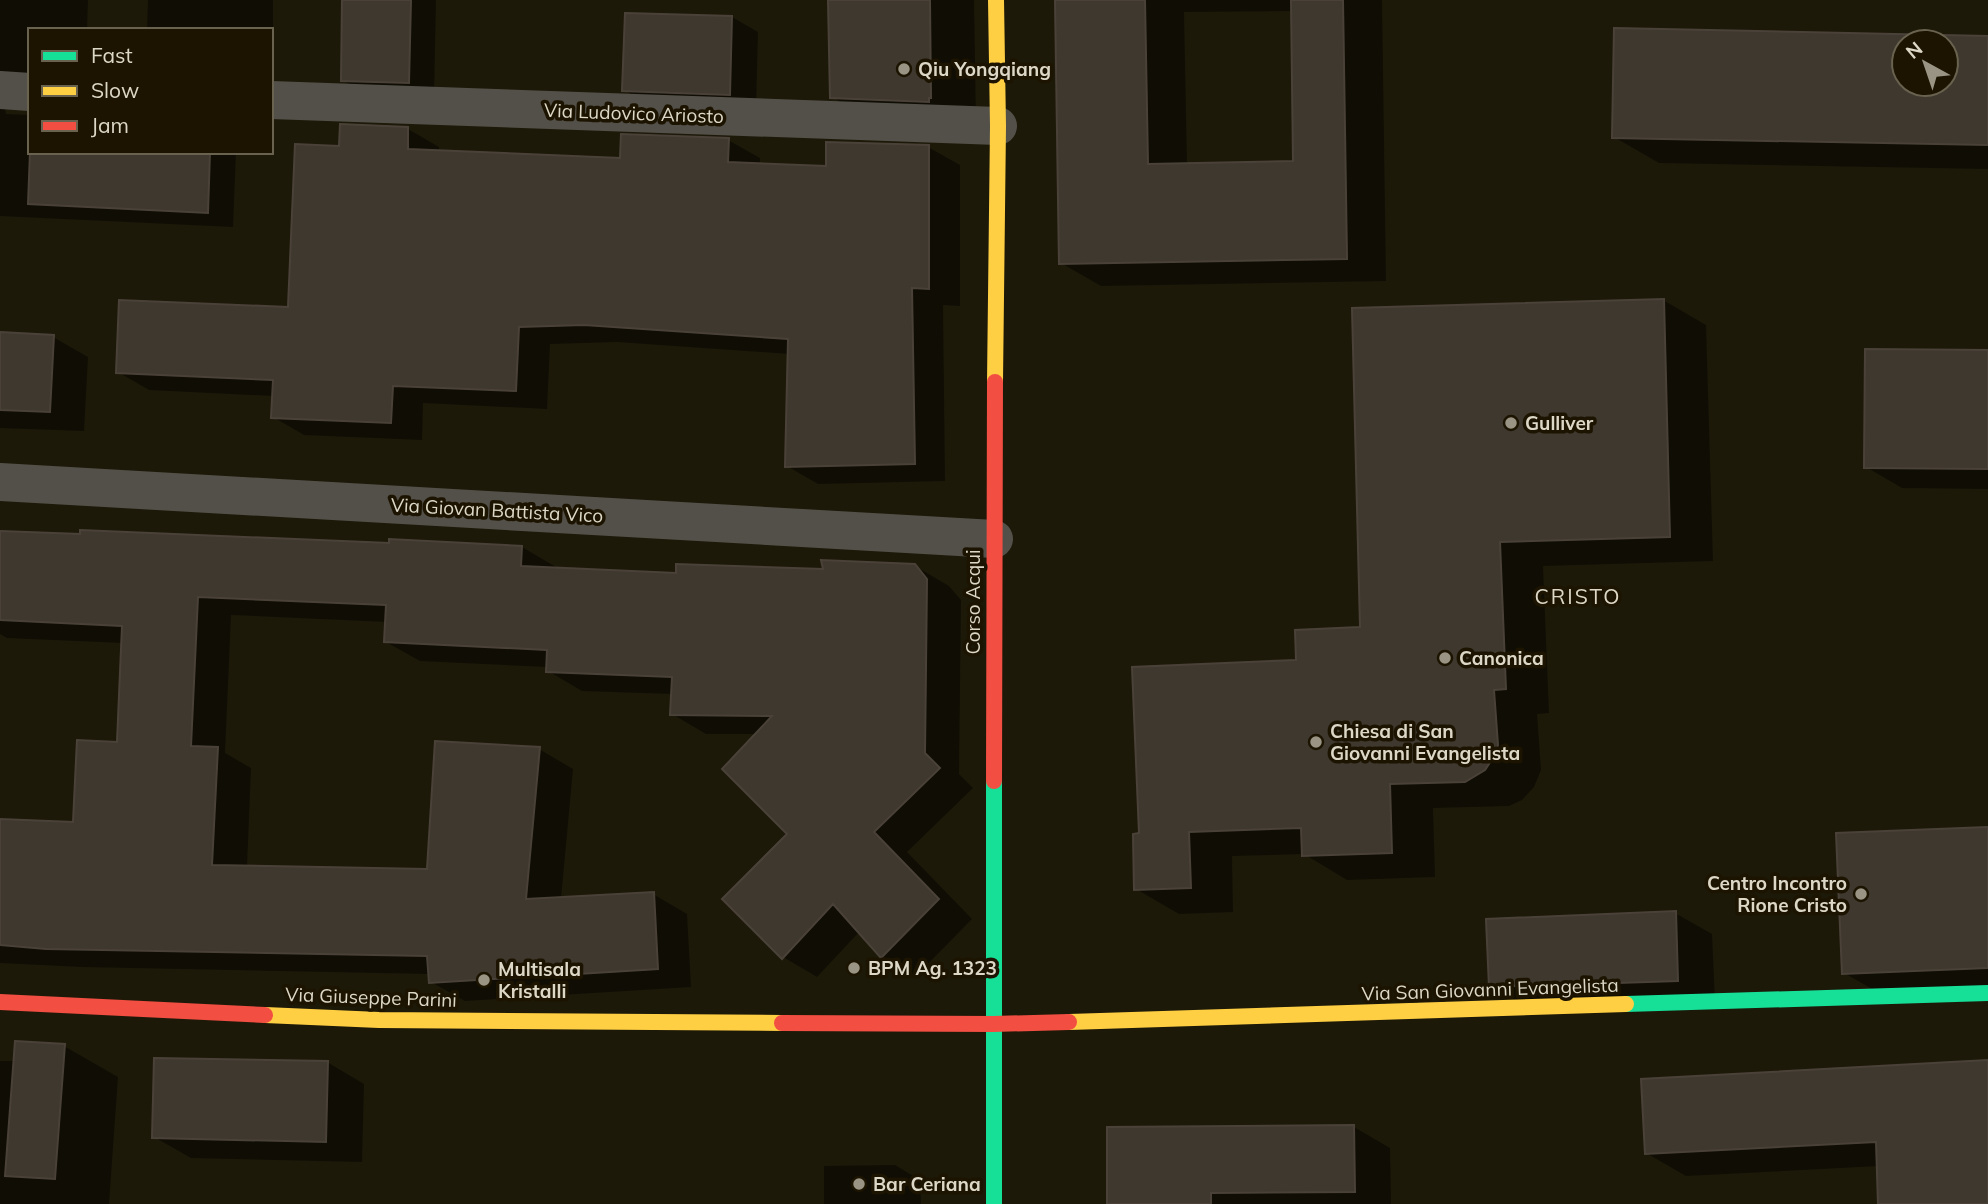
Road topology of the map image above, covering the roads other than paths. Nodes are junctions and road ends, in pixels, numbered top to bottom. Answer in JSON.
{"nodes":[{"id":1,"x":996,"y":0,"type":"edge"},
{"id":2,"x":0,"y":90,"type":"edge"},
{"id":3,"x":28,"y":92,"type":"edge"},
{"id":4,"x":273,"y":100,"type":"edge"},
{"id":5,"x":998,"y":126,"type":"junction"},
{"id":6,"x":0,"y":482,"type":"edge"},
{"id":7,"x":994,"y":539,"type":"junction"},
{"id":8,"x":1988,"y":993,"type":"edge"},
{"id":9,"x":0,"y":1002,"type":"edge"},
{"id":10,"x":993,"y":1024,"type":"junction"},
{"id":11,"x":994,"y":1204,"type":"edge"}],
"edges":[{"from":1,"to":5,"type":"street","name":"Corso Acqui"},
{"from":2,"to":3,"type":"street"},
{"from":4,"to":5,"type":"street","name":"Via Ludovico Ariosto"},
{"from":5,"to":7,"type":"street","name":"Corso Acqui"},
{"from":6,"to":7,"type":"street","name":"Via Giovan Battista Vico"},
{"from":7,"to":10,"type":"street","name":"Corso Acqui"},
{"from":8,"to":10,"type":"street","name":"Via San Giovanni Evangelista"},
{"from":9,"to":10,"type":"street","name":"Via Giuseppe Parini"},
{"from":10,"to":11,"type":"street","name":"Corso Acqui"}]}
